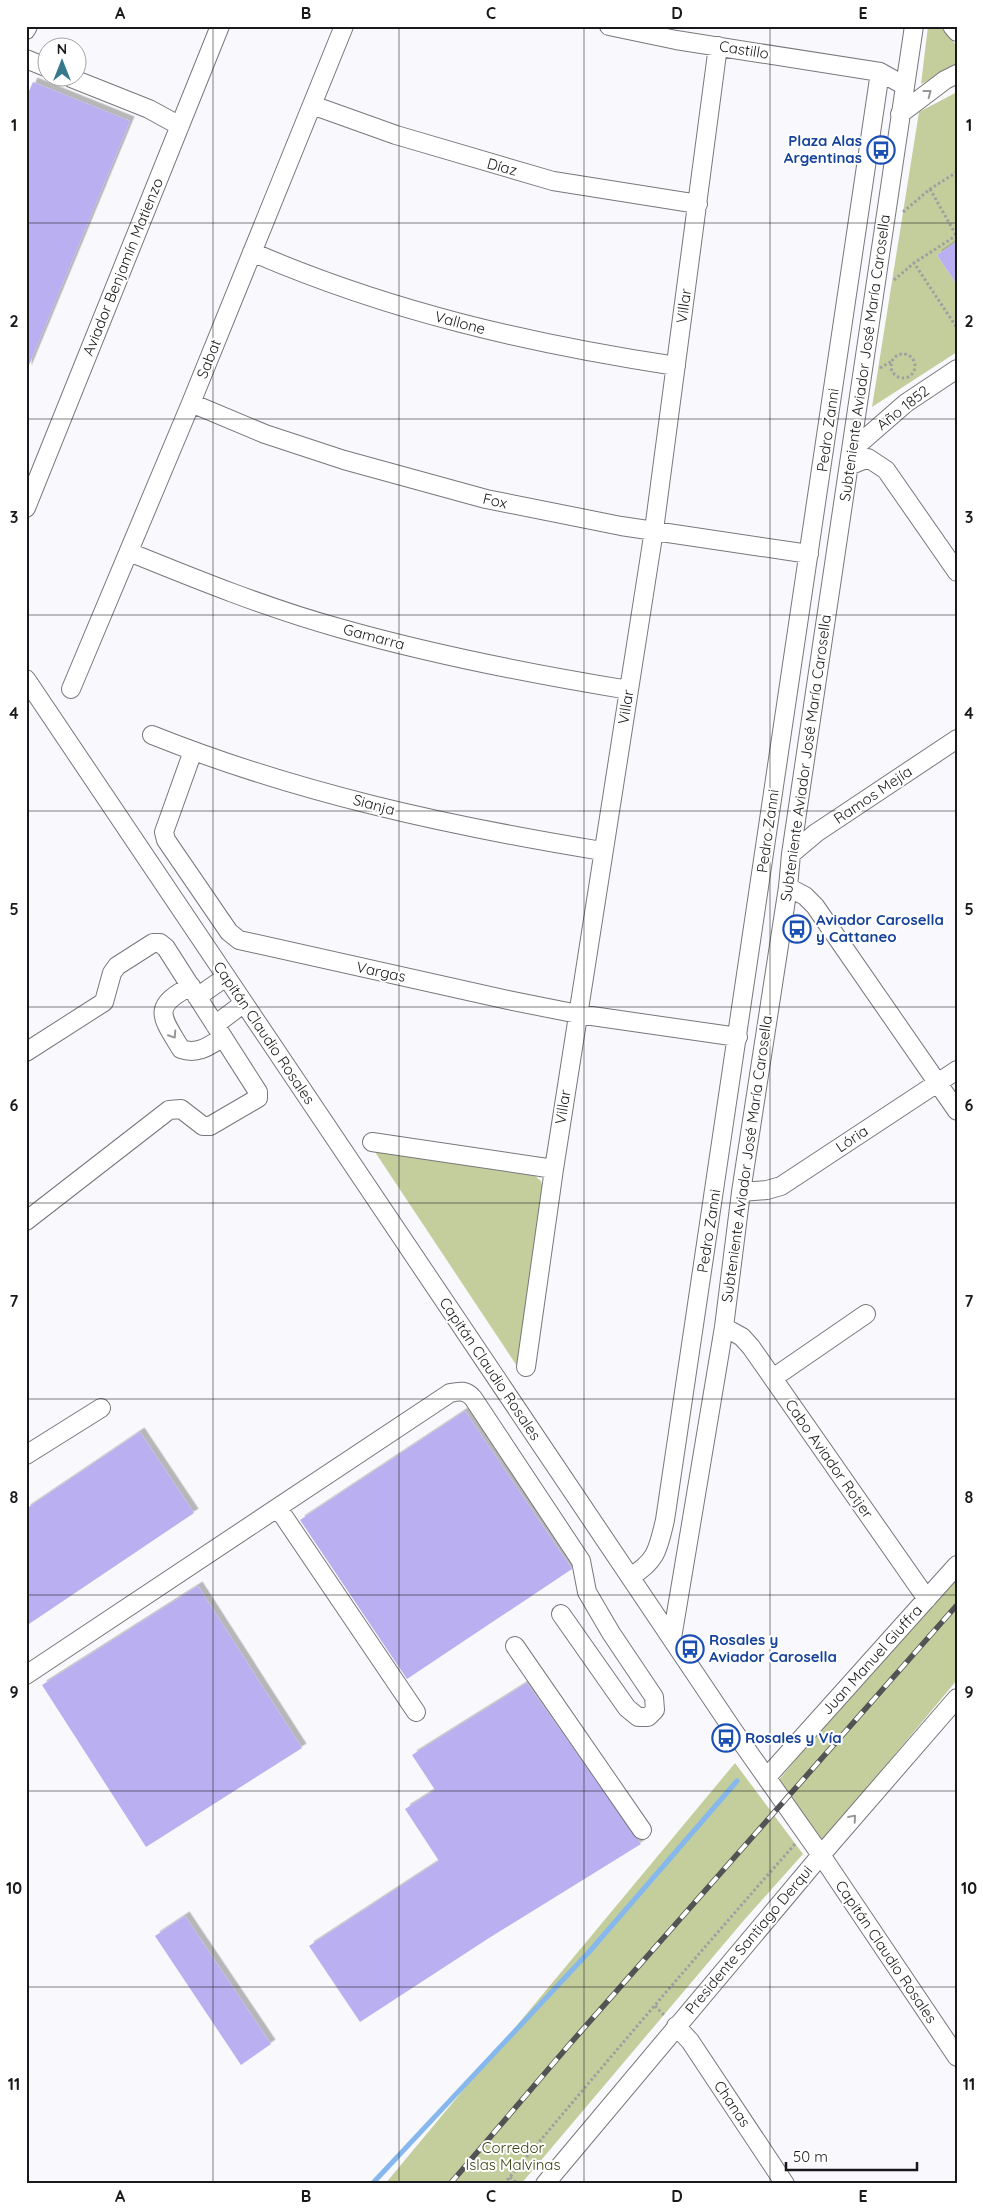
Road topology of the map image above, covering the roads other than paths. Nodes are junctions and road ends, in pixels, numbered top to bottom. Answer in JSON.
{"nodes":[{"id":1,"x":28,"y":26,"type":"edge"},
{"id":2,"x":220,"y":26,"type":"edge"},
{"id":3,"x":344,"y":26,"type":"edge"},
{"id":4,"x":609,"y":26,"type":"edge"},
{"id":5,"x":914,"y":26,"type":"edge"},
{"id":6,"x":952,"y":26,"type":"edge"},
{"id":7,"x":26,"y":30,"type":"edge"},
{"id":8,"x":957,"y":32,"type":"edge"},
{"id":9,"x":718,"y":46,"type":"junction"},
{"id":10,"x":26,"y":59,"type":"edge"},
{"id":11,"x":38,"y":64,"type":"edge"},
{"id":12,"x":880,"y":72,"type":"junction"},
{"id":13,"x":957,"y":74,"type":"edge"},
{"id":14,"x":88,"y":85,"type":"edge"},
{"id":15,"x":905,"y":86,"type":"junction"},
{"id":16,"x":312,"y":105,"type":"junction"},
{"id":17,"x":900,"y":114,"type":"junction"},
{"id":18,"x":180,"y":126,"type":"junction"},
{"id":19,"x":698,"y":204,"type":"junction"},
{"id":20,"x":252,"y":252,"type":"junction"},
{"id":21,"x":676,"y":366,"type":"junction"},
{"id":22,"x":957,"y":369,"type":"edge"},
{"id":23,"x":191,"y":403,"type":"junction"},
{"id":24,"x":850,"y":458,"type":"junction"},
{"id":25,"x":26,"y":508,"type":"edge"},
{"id":26,"x":654,"y":530,"type":"junction"},
{"id":27,"x":129,"y":552,"type":"junction"},
{"id":28,"x":809,"y":554,"type":"junction"},
{"id":29,"x":957,"y":572,"type":"edge"},
{"id":30,"x":26,"y":679,"type":"edge"},
{"id":31,"x":71,"y":689,"type":"dead end"},
{"id":32,"x":628,"y":690,"type":"junction"},
{"id":33,"x":152,"y":735,"type":"dead end"},
{"id":34,"x":957,"y":739,"type":"edge"},
{"id":35,"x":193,"y":751,"type":"junction"},
{"id":36,"x":602,"y":851,"type":"junction"},
{"id":37,"x":790,"y":854,"type":"junction"},
{"id":38,"x":788,"y":887,"type":"junction"},
{"id":39,"x":226,"y":977,"type":"junction"},
{"id":40,"x":194,"y":991,"type":"junction"},
{"id":41,"x":244,"y":1003,"type":"junction"},
{"id":42,"x":578,"y":1014,"type":"junction"},
{"id":43,"x":219,"y":1031,"type":"junction"},
{"id":44,"x":738,"y":1037,"type":"junction"},
{"id":45,"x":26,"y":1052,"type":"edge"},
{"id":46,"x":957,"y":1070,"type":"edge"},
{"id":47,"x":937,"y":1082,"type":"junction"},
{"id":48,"x":957,"y":1111,"type":"edge"},
{"id":49,"x":372,"y":1142,"type":"dead end"},
{"id":50,"x":554,"y":1169,"type":"junction"},
{"id":51,"x":741,"y":1192,"type":"junction"},
{"id":52,"x":26,"y":1221,"type":"edge"},
{"id":53,"x":866,"y":1314,"type":"dead end"},
{"id":54,"x":724,"y":1327,"type":"junction"},
{"id":55,"x":526,"y":1367,"type":"dead end"},
{"id":56,"x":773,"y":1378,"type":"junction"},
{"id":57,"x":101,"y":1408,"type":"dead end"},
{"id":58,"x":27,"y":1454,"type":"edge"},
{"id":59,"x":278,"y":1508,"type":"junction"},
{"id":60,"x":957,"y":1565,"type":"edge"},
{"id":61,"x":630,"y":1577,"type":"junction"},
{"id":62,"x":927,"y":1599,"type":"junction"},
{"id":63,"x":562,"y":1614,"type":"dead end"},
{"id":64,"x":672,"y":1638,"type":"junction"},
{"id":65,"x":515,"y":1646,"type":"dead end"},
{"id":66,"x":26,"y":1675,"type":"edge"},
{"id":67,"x":957,"y":1698,"type":"edge"},
{"id":68,"x":416,"y":1712,"type":"dead end"},
{"id":69,"x":767,"y":1777,"type":"junction"},
{"id":70,"x":642,"y":1830,"type":"dead end"},
{"id":71,"x":821,"y":1855,"type":"junction"},
{"id":72,"x":676,"y":2026,"type":"junction"},
{"id":73,"x":957,"y":2057,"type":"edge"},
{"id":74,"x":545,"y":2184,"type":"edge"},
{"id":75,"x":785,"y":2184,"type":"edge"}],
"edges":[{"from":1,"to":7,"type":"street"},
{"from":2,"to":18,"type":"street","name":"Aviador Benjamín Matienzo"},
{"from":3,"to":16,"type":"street","name":"Sabat"},
{"from":4,"to":9,"type":"street","name":"Castillo"},
{"from":5,"to":15,"type":"street","name":"Subteniente Aviador José María Carosella"},
{"from":6,"to":8,"type":"street"},
{"from":9,"to":12,"type":"street","name":"Castillo"},
{"from":9,"to":19,"type":"street","name":"Villar"},
{"from":10,"to":11,"type":"street"},
{"from":12,"to":15,"type":"street"},
{"from":12,"to":28,"type":"street","name":"Pedro Zanni"},
{"from":17,"to":13,"type":"street","one_way":true},
{"from":14,"to":18,"type":"street"},
{"from":15,"to":17,"type":"street","name":"Subteniente Aviador José María Carosella"},
{"from":16,"to":19,"type":"street","name":"Díaz"},
{"from":16,"to":20,"type":"street","name":"Sabat"},
{"from":17,"to":24,"type":"street","name":"Subteniente Aviador José María Carosella"},
{"from":18,"to":25,"type":"street","name":"Aviador Benjamín Matienzo"},
{"from":19,"to":21,"type":"street","name":"Villar"},
{"from":20,"to":21,"type":"street","name":"Vallone"},
{"from":20,"to":23,"type":"street","name":"Sabat"},
{"from":21,"to":26,"type":"street","name":"Villar"},
{"from":22,"to":24,"type":"street","name":"Año 1852"},
{"from":23,"to":26,"type":"street","name":"Fox"},
{"from":23,"to":27,"type":"street","name":"Sabat"},
{"from":24,"to":29,"type":"street"},
{"from":24,"to":37,"type":"street","name":"Subteniente Aviador José María Carosella"},
{"from":26,"to":28,"type":"street","name":"Fox"},
{"from":26,"to":32,"type":"street","name":"Villar"},
{"from":27,"to":31,"type":"street","name":"Sabat"},
{"from":27,"to":32,"type":"street","name":"Gamarra"},
{"from":28,"to":44,"type":"street","name":"Pedro Zanni"},
{"from":30,"to":39,"type":"street","name":"Capitán Claudio Rosales"},
{"from":32,"to":36,"type":"street","name":"Villar"},
{"from":33,"to":35,"type":"street","name":"Sianja"},
{"from":34,"to":37,"type":"street","name":"Ramos Mejía"},
{"from":35,"to":36,"type":"street","name":"Sianja"},
{"from":35,"to":42,"type":"street","name":"Vargas"},
{"from":36,"to":42,"type":"street","name":"Villar"},
{"from":37,"to":38,"type":"street","name":"Subteniente Aviador José María Carosella"},
{"from":38,"to":47,"type":"street"},
{"from":38,"to":51,"type":"street","name":"Subteniente Aviador José María Carosella"},
{"from":39,"to":40,"type":"street"},
{"from":39,"to":41,"type":"street","name":"Capitán Claudio Rosales"},
{"from":40,"to":43,"type":"street"},
{"from":40,"to":43,"type":"street","one_way":true},
{"from":40,"to":45,"type":"street"},
{"from":41,"to":43,"type":"street"},
{"from":41,"to":61,"type":"street","name":"Capitán Claudio Rosales"},
{"from":42,"to":44,"type":"street","name":"Vargas"},
{"from":42,"to":50,"type":"street","name":"Villar"},
{"from":43,"to":52,"type":"street"},
{"from":44,"to":61,"type":"street","name":"Pedro Zanni"},
{"from":46,"to":47,"type":"street","name":"Lória"},
{"from":47,"to":48,"type":"street"},
{"from":47,"to":51,"type":"street","name":"Lória"},
{"from":49,"to":50,"type":"street"},
{"from":50,"to":55,"type":"street","name":"Villar"},
{"from":51,"to":54,"type":"street","name":"Subteniente Aviador José María Carosella"},
{"from":53,"to":56,"type":"street"},
{"from":54,"to":56,"type":"street","name":"Cabo Aviador Rotjer"},
{"from":54,"to":64,"type":"street","name":"Subteniente Aviador José María Carosella"},
{"from":56,"to":62,"type":"street","name":"Cabo Aviador Rotjer"},
{"from":57,"to":58,"type":"street"},
{"from":59,"to":63,"type":"street"},
{"from":59,"to":66,"type":"street"},
{"from":59,"to":68,"type":"street"},
{"from":60,"to":62,"type":"street","name":"Juan Manuel Giuffra"},
{"from":61,"to":64,"type":"street","name":"Capitán Claudio Rosales"},
{"from":62,"to":69,"type":"street","name":"Juan Manuel Giuffra"},
{"from":64,"to":69,"type":"street","name":"Capitán Claudio Rosales"},
{"from":65,"to":70,"type":"street"},
{"from":71,"to":67,"type":"street","name":"Presidente Santiago Derqui","one_way":true},
{"from":69,"to":71,"type":"street","name":"Capitán Claudio Rosales"},
{"from":71,"to":72,"type":"street","name":"Presidente Santiago Derqui"},
{"from":71,"to":73,"type":"street","name":"Capitán Claudio Rosales"},
{"from":72,"to":74,"type":"street","name":"Presidente Santiago Derqui"},
{"from":72,"to":75,"type":"street","name":"Chanas"}]}
